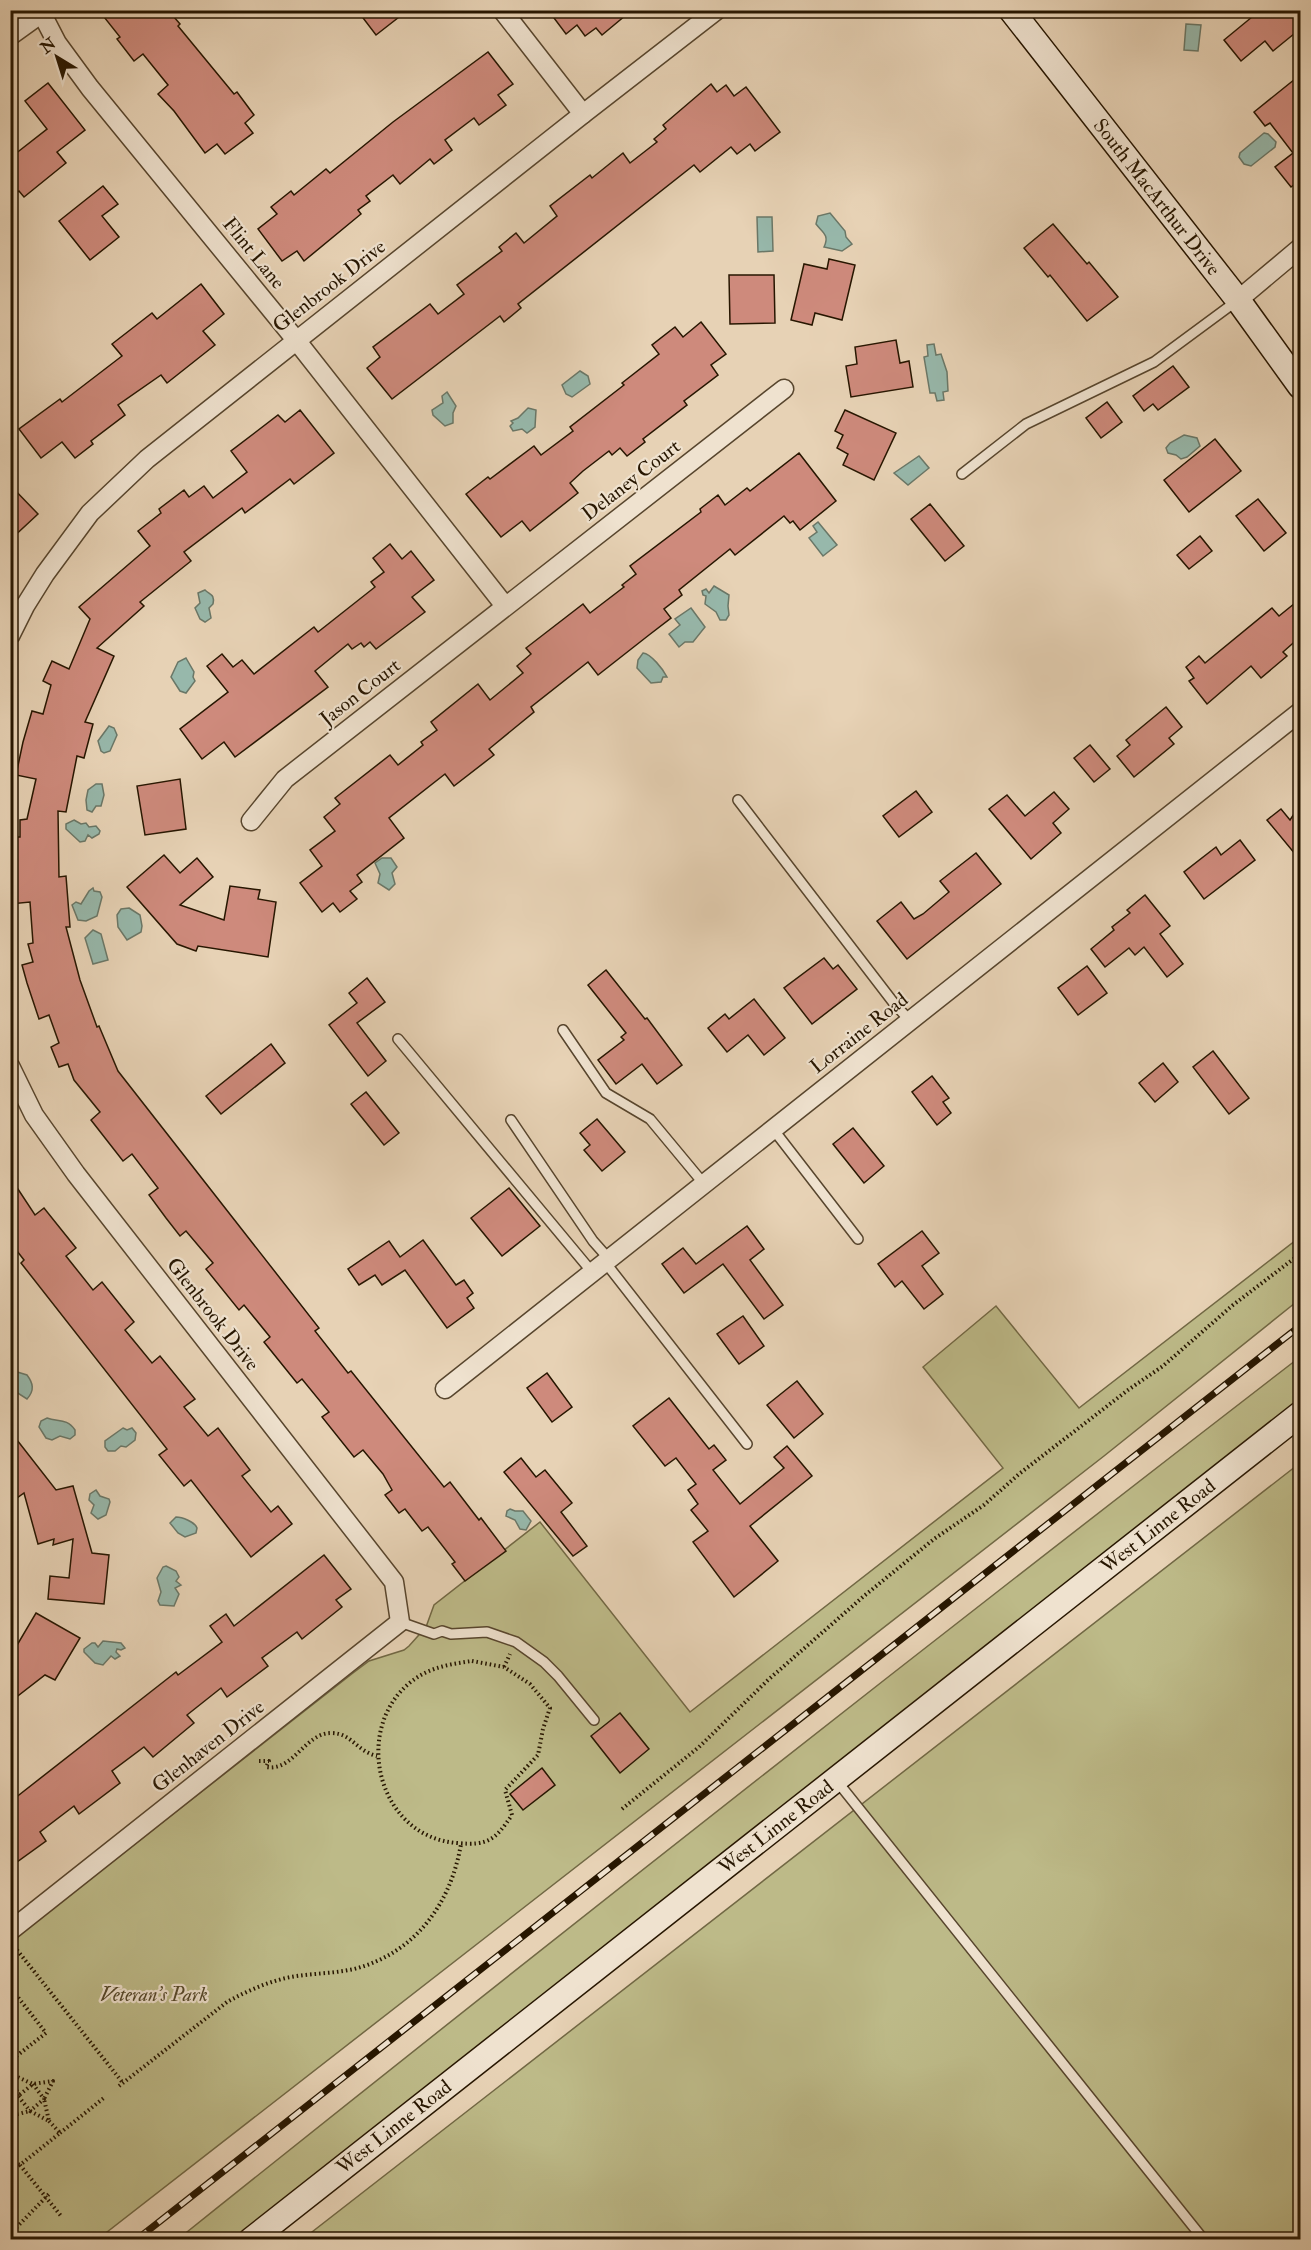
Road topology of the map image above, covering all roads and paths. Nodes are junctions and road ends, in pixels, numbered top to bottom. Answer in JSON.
{"nodes":[{"id":1,"x":502,"y":10,"type":"edge"},
{"id":2,"x":717,"y":10,"type":"edge"},
{"id":3,"x":1011,"y":10,"type":"edge"},
{"id":4,"x":41,"y":12,"type":"edge"},
{"id":5,"x":10,"y":36,"type":"edge"},
{"id":6,"x":583,"y":114,"type":"junction"},
{"id":7,"x":1300,"y":248,"type":"edge"},
{"id":8,"x":1238,"y":300,"type":"junction"},
{"id":9,"x":296,"y":340,"type":"junction"},
{"id":10,"x":1300,"y":386,"type":"edge"},
{"id":11,"x":784,"y":389,"type":"dead end"},
{"id":12,"x":962,"y":474,"type":"dead end"},
{"id":13,"x":18,"y":602,"type":"edge"},
{"id":14,"x":505,"y":606,"type":"junction"},
{"id":15,"x":10,"y":636,"type":"edge"},
{"id":16,"x":1300,"y":712,"type":"edge"},
{"id":17,"x":738,"y":800,"type":"dead end"},
{"id":18,"x":251,"y":821,"type":"dead end"},
{"id":19,"x":910,"y":1021,"type":"junction"},
{"id":20,"x":563,"y":1030,"type":"dead end"},
{"id":21,"x":398,"y":1039,"type":"dead end"},
{"id":22,"x":10,"y":1066,"type":"edge"},
{"id":23,"x":511,"y":1120,"type":"dead end"},
{"id":24,"x":773,"y":1129,"type":"junction"},
{"id":25,"x":704,"y":1184,"type":"junction"},
{"id":26,"x":858,"y":1239,"type":"dead end"},
{"id":27,"x":1300,"y":1254,"type":"edge"},
{"id":28,"x":602,"y":1264,"type":"junction"},
{"id":29,"x":446,"y":1389,"type":"dead end"},
{"id":30,"x":1300,"y":1414,"type":"edge"},
{"id":31,"x":747,"y":1444,"type":"dead end"},
{"id":32,"x":400,"y":1622,"type":"junction"},
{"id":33,"x":594,"y":1720,"type":"dead end"},
{"id":34,"x":377,"y":1756,"type":"junction"},
{"id":35,"x":259,"y":1761,"type":"dead end"},
{"id":36,"x":836,"y":1780,"type":"junction"},
{"id":37,"x":622,"y":1809,"type":"dead end"},
{"id":38,"x":461,"y":1844,"type":"junction"},
{"id":39,"x":10,"y":1931,"type":"edge"},
{"id":40,"x":17,"y":1950,"type":"dead end"},
{"id":41,"x":10,"y":1987,"type":"edge"},
{"id":42,"x":10,"y":2061,"type":"edge"},
{"id":43,"x":12,"y":2073,"type":"edge"},
{"id":44,"x":33,"y":2084,"type":"junction"},
{"id":45,"x":18,"y":2096,"type":"junction"},
{"id":46,"x":105,"y":2097,"type":"dead end"},
{"id":47,"x":44,"y":2099,"type":"junction"},
{"id":48,"x":30,"y":2111,"type":"junction"},
{"id":49,"x":10,"y":2114,"type":"edge"},
{"id":50,"x":49,"y":2121,"type":"junction"},
{"id":51,"x":60,"y":2133,"type":"junction"},
{"id":52,"x":10,"y":2160,"type":"edge"},
{"id":53,"x":20,"y":2165,"type":"junction"},
{"id":54,"x":47,"y":2196,"type":"junction"},
{"id":55,"x":61,"y":2216,"type":"dead end"},
{"id":56,"x":10,"y":2234,"type":"edge"},
{"id":57,"x":251,"y":2240,"type":"edge"},
{"id":58,"x":1204,"y":2240,"type":"edge"}],
"edges":[{"from":1,"to":6,"type":"street"},
{"from":2,"to":6,"type":"street","name":"Glenbrook Drive"},
{"from":3,"to":8,"type":"street","name":"South MacArthur Drive"},
{"from":4,"to":5,"type":"street"},
{"from":4,"to":9,"type":"street","name":"Flint Lane"},
{"from":6,"to":9,"type":"street","name":"Glenbrook Drive"},
{"from":7,"to":8,"type":"street"},
{"from":8,"to":10,"type":"street","name":"South MacArthur Drive"},
{"from":8,"to":12,"type":"lane"},
{"from":9,"to":13,"type":"street","name":"Glenbrook Drive"},
{"from":9,"to":14,"type":"street","name":"Flint Lane"},
{"from":11,"to":14,"type":"street","name":"Delaney Court"},
{"from":13,"to":15,"type":"street","name":"Glenbrook Drive"},
{"from":14,"to":18,"type":"street","name":"Jason Court"},
{"from":16,"to":19,"type":"street","name":"Lorraine Road"},
{"from":17,"to":19,"type":"lane"},
{"from":19,"to":24,"type":"street","name":"Lorraine Road"},
{"from":20,"to":25,"type":"lane"},
{"from":21,"to":28,"type":"lane"},
{"from":22,"to":32,"type":"street","name":"Glenbrook Drive"},
{"from":23,"to":28,"type":"lane"},
{"from":24,"to":25,"type":"street","name":"Lorraine Road"},
{"from":24,"to":26,"type":"lane"},
{"from":25,"to":28,"type":"street","name":"Lorraine Road"},
{"from":27,"to":37,"type":"path"},
{"from":28,"to":29,"type":"street","name":"Lorraine Road"},
{"from":28,"to":31,"type":"lane"},
{"from":30,"to":36,"type":"street","name":"West Linne Road"},
{"from":32,"to":33,"type":"lane"},
{"from":32,"to":39,"type":"street","name":"Glenhaven Drive"},
{"from":34,"to":35,"type":"path"},
{"from":34,"to":38,"type":"path"},
{"from":34,"to":38,"type":"path"},
{"from":36,"to":57,"type":"street","name":"West Linne Road"},
{"from":36,"to":58,"type":"lane"},
{"from":38,"to":40,"type":"path"},
{"from":41,"to":42,"type":"path"},
{"from":43,"to":44,"type":"path"},
{"from":43,"to":45,"type":"path"},
{"from":44,"to":45,"type":"path"},
{"from":44,"to":47,"type":"path"},
{"from":44,"to":47,"type":"path"},
{"from":45,"to":48,"type":"path"},
{"from":45,"to":49,"type":"path"},
{"from":46,"to":51,"type":"path"},
{"from":47,"to":48,"type":"path"},
{"from":47,"to":50,"type":"path"},
{"from":48,"to":49,"type":"path"},
{"from":48,"to":50,"type":"path"},
{"from":50,"to":51,"type":"path"},
{"from":51,"to":53,"type":"path"},
{"from":52,"to":53,"type":"path"},
{"from":53,"to":54,"type":"path"},
{"from":54,"to":55,"type":"path"},
{"from":54,"to":56,"type":"path"}]}
